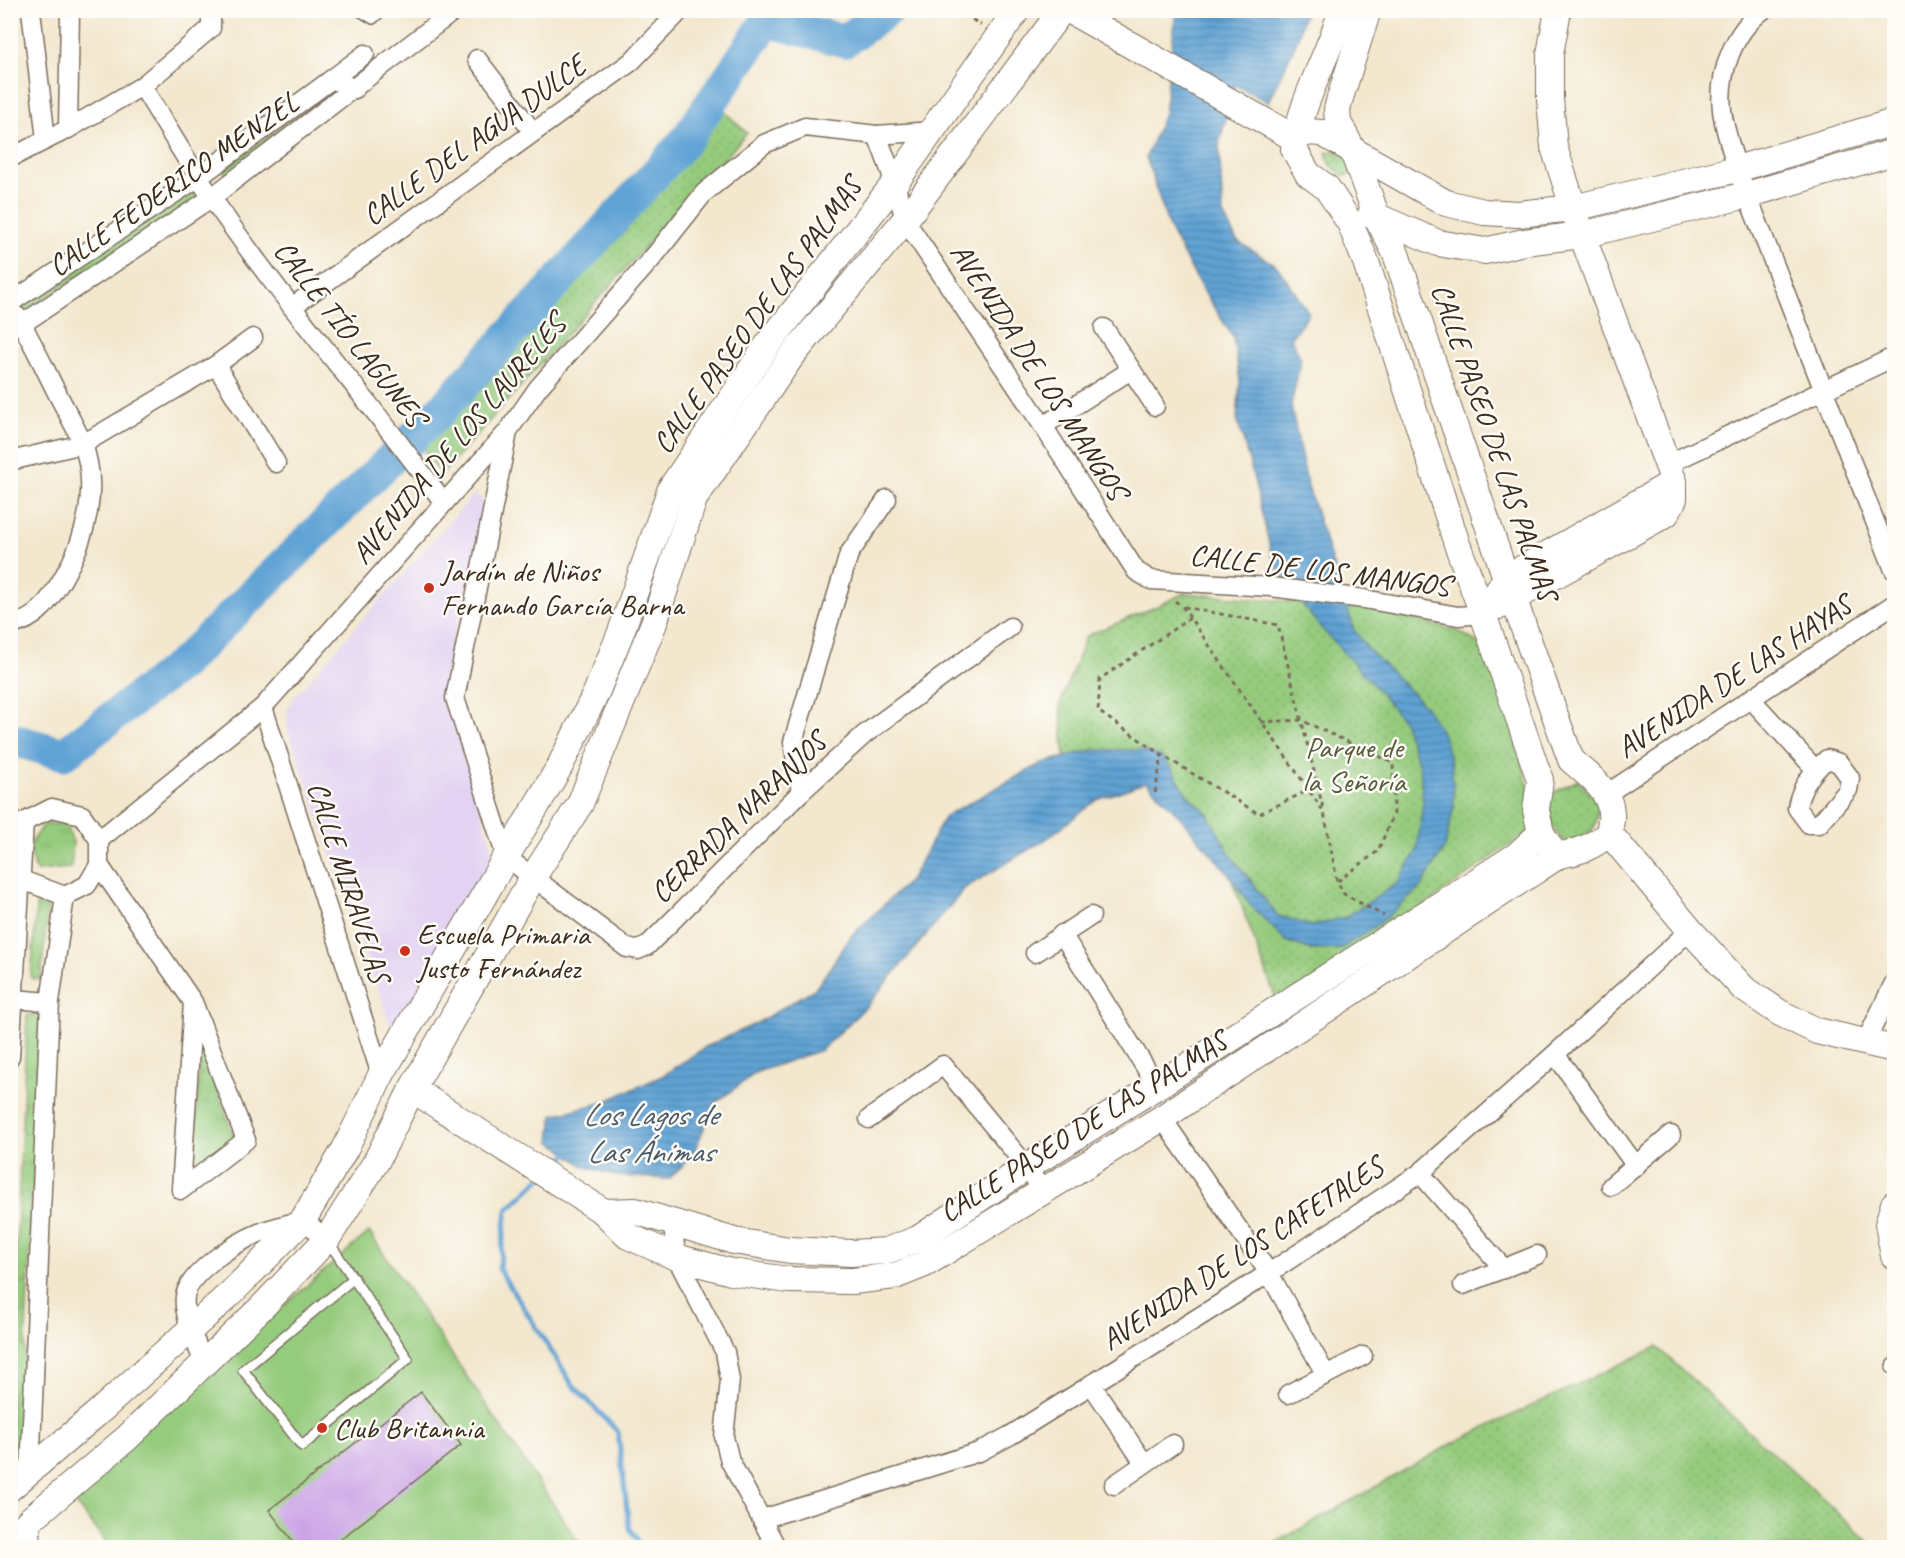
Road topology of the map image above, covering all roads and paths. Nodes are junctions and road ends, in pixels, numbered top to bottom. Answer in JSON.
{"nodes":[{"id":1,"x":32,"y":10,"type":"edge"},
{"id":2,"x":70,"y":10,"type":"edge"},
{"id":3,"x":211,"y":10,"type":"edge"},
{"id":4,"x":358,"y":10,"type":"edge"},
{"id":5,"x":383,"y":10,"type":"edge"},
{"id":6,"x":455,"y":10,"type":"edge"},
{"id":7,"x":681,"y":10,"type":"edge"},
{"id":8,"x":957,"y":10,"type":"edge"},
{"id":9,"x":1017,"y":10,"type":"edge"},
{"id":10,"x":1062,"y":10,"type":"edge"},
{"id":11,"x":1069,"y":10,"type":"edge"},
{"id":12,"x":1342,"y":10,"type":"edge"},
{"id":13,"x":1368,"y":10,"type":"edge"},
{"id":14,"x":1557,"y":10,"type":"edge"},
{"id":15,"x":1763,"y":10,"type":"edge"},
{"id":16,"x":999,"y":36,"type":"junction"},
{"id":17,"x":365,"y":54,"type":"dead end"},
{"id":18,"x":477,"y":59,"type":"dead end"},
{"id":19,"x":332,"y":79,"type":"junction"},
{"id":20,"x":142,"y":86,"type":"junction"},
{"id":21,"x":355,"y":89,"type":"junction"},
{"id":22,"x":1894,"y":122,"type":"edge"},
{"id":23,"x":68,"y":129,"type":"junction"},
{"id":24,"x":932,"y":131,"type":"junction"},
{"id":25,"x":534,"y":132,"type":"junction"},
{"id":26,"x":877,"y":135,"type":"junction"},
{"id":27,"x":1296,"y":139,"type":"junction"},
{"id":28,"x":46,"y":140,"type":"junction"},
{"id":29,"x":1353,"y":149,"type":"junction"},
{"id":30,"x":1894,"y":152,"type":"edge"},
{"id":31,"x":10,"y":158,"type":"edge"},
{"id":32,"x":1737,"y":169,"type":"junction"},
{"id":33,"x":199,"y":177,"type":"junction"},
{"id":34,"x":895,"y":183,"type":"junction"},
{"id":35,"x":1327,"y":188,"type":"junction"},
{"id":36,"x":1748,"y":195,"type":"junction"},
{"id":37,"x":211,"y":198,"type":"junction"},
{"id":38,"x":1573,"y":208,"type":"junction"},
{"id":39,"x":1377,"y":217,"type":"junction"},
{"id":40,"x":905,"y":220,"type":"junction"},
{"id":41,"x":1582,"y":235,"type":"junction"},
{"id":42,"x":10,"y":304,"type":"edge"},
{"id":43,"x":292,"y":307,"type":"junction"},
{"id":44,"x":22,"y":324,"type":"junction"},
{"id":45,"x":1104,"y":328,"type":"dead end"},
{"id":46,"x":253,"y":338,"type":"dead end"},
{"id":47,"x":1894,"y":357,"type":"edge"},
{"id":48,"x":216,"y":365,"type":"junction"},
{"id":49,"x":1131,"y":370,"type":"junction"},
{"id":50,"x":1825,"y":390,"type":"junction"},
{"id":51,"x":1155,"y":406,"type":"dead end"},
{"id":52,"x":1043,"y":426,"type":"junction"},
{"id":53,"x":508,"y":430,"type":"junction"},
{"id":54,"x":83,"y":444,"type":"junction"},
{"id":55,"x":10,"y":460,"type":"edge"},
{"id":56,"x":276,"y":463,"type":"dead end"},
{"id":57,"x":1671,"y":473,"type":"junction"},
{"id":58,"x":887,"y":500,"type":"dead end"},
{"id":59,"x":444,"y":503,"type":"junction"},
{"id":60,"x":1894,"y":570,"type":"edge"},
{"id":61,"x":1151,"y":580,"type":"junction"},
{"id":62,"x":1510,"y":589,"type":"junction"},
{"id":63,"x":1894,"y":604,"type":"edge"},
{"id":64,"x":1182,"y":606,"type":"junction"},
{"id":65,"x":1483,"y":614,"type":"junction"},
{"id":66,"x":1190,"y":618,"type":"junction"},
{"id":67,"x":10,"y":625,"type":"edge"},
{"id":68,"x":1010,"y":627,"type":"dead end"},
{"id":69,"x":1752,"y":700,"type":"junction"},
{"id":70,"x":263,"y":706,"type":"junction"},
{"id":71,"x":1301,"y":720,"type":"junction"},
{"id":72,"x":1262,"y":722,"type":"junction"},
{"id":73,"x":1162,"y":755,"type":"junction"},
{"id":74,"x":1815,"y":769,"type":"dead end"},
{"id":75,"x":1308,"y":790,"type":"junction"},
{"id":76,"x":801,"y":792,"type":"junction"},
{"id":77,"x":1155,"y":793,"type":"dead end"},
{"id":78,"x":1605,"y":795,"type":"junction"},
{"id":79,"x":1324,"y":812,"type":"junction"},
{"id":80,"x":17,"y":825,"type":"edge"},
{"id":81,"x":1541,"y":833,"type":"junction"},
{"id":82,"x":1609,"y":833,"type":"junction"},
{"id":83,"x":99,"y":840,"type":"junction"},
{"id":84,"x":1559,"y":855,"type":"junction"},
{"id":85,"x":506,"y":856,"type":"junction"},
{"id":86,"x":99,"y":865,"type":"junction"},
{"id":87,"x":533,"y":877,"type":"junction"},
{"id":88,"x":22,"y":880,"type":"junction"},
{"id":89,"x":1338,"y":882,"type":"junction"},
{"id":90,"x":65,"y":896,"type":"junction"},
{"id":91,"x":1091,"y":916,"type":"dead end"},
{"id":92,"x":1390,"y":920,"type":"dead end"},
{"id":93,"x":1690,"y":930,"type":"junction"},
{"id":94,"x":1062,"y":934,"type":"junction"},
{"id":95,"x":1035,"y":953,"type":"dead end"},
{"id":96,"x":1894,"y":983,"type":"edge"},
{"id":97,"x":12,"y":999,"type":"junction"},
{"id":98,"x":50,"y":1002,"type":"junction"},
{"id":99,"x":193,"y":1002,"type":"junction"},
{"id":100,"x":1866,"y":1041,"type":"junction"},
{"id":101,"x":1894,"y":1049,"type":"edge"},
{"id":102,"x":1555,"y":1054,"type":"junction"},
{"id":103,"x":1207,"y":1055,"type":"junction"},
{"id":104,"x":10,"y":1057,"type":"edge"},
{"id":105,"x":381,"y":1075,"type":"junction"},
{"id":106,"x":1222,"y":1079,"type":"junction"},
{"id":107,"x":1157,"y":1086,"type":"junction"},
{"id":108,"x":412,"y":1089,"type":"junction"},
{"id":109,"x":1162,"y":1118,"type":"junction"},
{"id":110,"x":869,"y":1119,"type":"dead end"},
{"id":111,"x":1671,"y":1135,"type":"dead end"},
{"id":112,"x":1636,"y":1166,"type":"junction"},
{"id":113,"x":1027,"y":1167,"type":"junction"},
{"id":114,"x":1420,"y":1173,"type":"junction"},
{"id":115,"x":1611,"y":1186,"type":"dead end"},
{"id":116,"x":1043,"y":1192,"type":"junction"},
{"id":117,"x":1894,"y":1204,"type":"edge"},
{"id":118,"x":604,"y":1212,"type":"junction"},
{"id":119,"x":303,"y":1220,"type":"junction"},
{"id":120,"x":673,"y":1224,"type":"junction"},
{"id":121,"x":327,"y":1239,"type":"junction"},
{"id":122,"x":1537,"y":1254,"type":"dead end"},
{"id":123,"x":1894,"y":1256,"type":"edge"},
{"id":124,"x":676,"y":1257,"type":"junction"},
{"id":125,"x":1504,"y":1269,"type":"junction"},
{"id":126,"x":1269,"y":1273,"type":"junction"},
{"id":127,"x":354,"y":1278,"type":"junction"},
{"id":128,"x":1463,"y":1285,"type":"dead end"},
{"id":129,"x":190,"y":1329,"type":"junction"},
{"id":130,"x":1363,"y":1356,"type":"dead end"},
{"id":131,"x":1894,"y":1362,"type":"edge"},
{"id":132,"x":204,"y":1363,"type":"junction"},
{"id":133,"x":1894,"y":1370,"type":"edge"},
{"id":134,"x":1326,"y":1375,"type":"junction"},
{"id":135,"x":1091,"y":1384,"type":"junction"},
{"id":136,"x":1288,"y":1394,"type":"dead end"},
{"id":137,"x":1173,"y":1444,"type":"dead end"},
{"id":138,"x":1144,"y":1463,"type":"junction"},
{"id":139,"x":30,"y":1471,"type":"junction"},
{"id":140,"x":1113,"y":1485,"type":"dead end"},
{"id":141,"x":10,"y":1488,"type":"edge"},
{"id":142,"x":31,"y":1519,"type":"junction"},
{"id":143,"x":762,"y":1519,"type":"junction"},
{"id":144,"x":10,"y":1540,"type":"edge"},
{"id":145,"x":31,"y":1548,"type":"edge"},
{"id":146,"x":777,"y":1548,"type":"edge"}],
"edges":[{"from":1,"to":28,"type":"street"},
{"from":2,"to":23,"type":"street"},
{"from":3,"to":20,"type":"street"},
{"from":4,"to":5,"type":"lane"},
{"from":6,"to":21,"type":"street","name":"CALLE FEDERICO MENZEL"},
{"from":7,"to":25,"type":"street","name":"CALLE DEL AGUA DULCE"},
{"from":8,"to":16,"type":"path"},
{"from":9,"to":16,"type":"street","name":"CALLE PASEO DE LAS PALMAS"},
{"from":10,"to":40,"type":"street","name":"CALLE PASEO DE LAS PALMAS"},
{"from":11,"to":27,"type":"street"},
{"from":12,"to":27,"type":"street"},
{"from":13,"to":29,"type":"street","name":"CALLE PASEO DE LAS PALMAS"},
{"from":14,"to":38,"type":"street"},
{"from":15,"to":32,"type":"street"},
{"from":16,"to":24,"type":"street","name":"CALLE PASEO DE LAS PALMAS"},
{"from":17,"to":19,"type":"street","name":"CALLE FEDERICO MENZEL"},
{"from":18,"to":25,"type":"street"},
{"from":19,"to":21,"type":"street","name":"CALLE FEDERICO MENZEL"},
{"from":19,"to":33,"type":"street","name":"CALLE FEDERICO MENZEL"},
{"from":20,"to":23,"type":"street"},
{"from":20,"to":33,"type":"street","name":"CALLE TÍO LAGUNES"},
{"from":21,"to":37,"type":"street","name":"CALLE FEDERICO MENZEL"},
{"from":22,"to":32,"type":"street"},
{"from":23,"to":28,"type":"street"},
{"from":24,"to":26,"type":"street","name":"AVENIDA DE LOS LAURELES"},
{"from":24,"to":34,"type":"street","name":"CALLE PASEO DE LAS PALMAS"},
{"from":25,"to":43,"type":"street","name":"CALLE DEL AGUA DULCE"},
{"from":26,"to":34,"type":"street"},
{"from":26,"to":53,"type":"street","name":"AVENIDA DE LOS LAURELES"},
{"from":27,"to":29,"type":"street"},
{"from":27,"to":35,"type":"street"},
{"from":28,"to":31,"type":"street"},
{"from":29,"to":38,"type":"street"},
{"from":29,"to":39,"type":"street","name":"CALLE PASEO DE LAS PALMAS"},
{"from":30,"to":36,"type":"street"},
{"from":32,"to":36,"type":"street"},
{"from":32,"to":38,"type":"street"},
{"from":33,"to":37,"type":"street","name":"CALLE TÍO LAGUNES"},
{"from":33,"to":42,"type":"street","name":"CALLE FEDERICO MENZEL"},
{"from":34,"to":40,"type":"street","name":"AVENIDA DE LOS MANGOS"},
{"from":34,"to":85,"type":"street","name":"CALLE PASEO DE LAS PALMAS"},
{"from":35,"to":39,"type":"street"},
{"from":35,"to":65,"type":"street"},
{"from":36,"to":41,"type":"street"},
{"from":36,"to":50,"type":"street"},
{"from":37,"to":43,"type":"street","name":"CALLE TÍO LAGUNES"},
{"from":37,"to":44,"type":"street","name":"CALLE FEDERICO MENZEL"},
{"from":38,"to":41,"type":"street"},
{"from":39,"to":41,"type":"street"},
{"from":39,"to":62,"type":"street","name":"CALLE PASEO DE LAS PALMAS"},
{"from":40,"to":52,"type":"street","name":"AVENIDA DE LOS MANGOS"},
{"from":40,"to":87,"type":"street","name":"CALLE PASEO DE LAS PALMAS"},
{"from":41,"to":57,"type":"street"},
{"from":42,"to":44,"type":"street"},
{"from":43,"to":59,"type":"street","name":"CALLE TÍO LAGUNES"},
{"from":44,"to":54,"type":"street"},
{"from":45,"to":49,"type":"street"},
{"from":46,"to":48,"type":"street"},
{"from":47,"to":50,"type":"street"},
{"from":48,"to":54,"type":"street"},
{"from":48,"to":56,"type":"street"},
{"from":49,"to":51,"type":"street"},
{"from":49,"to":52,"type":"street"},
{"from":50,"to":57,"type":"street"},
{"from":50,"to":60,"type":"street"},
{"from":52,"to":61,"type":"street","name":"AVENIDA DE LOS MANGOS"},
{"from":53,"to":59,"type":"street","name":"AVENIDA DE LOS LAURELES"},
{"from":53,"to":85,"type":"street"},
{"from":54,"to":55,"type":"street"},
{"from":54,"to":67,"type":"street"},
{"from":57,"to":62,"type":"street"},
{"from":58,"to":76,"type":"street"},
{"from":59,"to":70,"type":"street","name":"AVENIDA DE LOS LAURELES"},
{"from":61,"to":64,"type":"path"},
{"from":61,"to":65,"type":"street","name":"CALLE DE LOS MANGOS"},
{"from":62,"to":65,"type":"street"},
{"from":62,"to":78,"type":"street","name":"CALLE PASEO DE LAS PALMAS"},
{"from":63,"to":69,"type":"street","name":"AVENIDA DE LAS HAYAS"},
{"from":64,"to":66,"type":"path"},
{"from":64,"to":71,"type":"path"},
{"from":65,"to":81,"type":"street"},
{"from":66,"to":72,"type":"path"},
{"from":66,"to":73,"type":"path"},
{"from":68,"to":76,"type":"street","name":"CERRADA NARANJOS"},
{"from":69,"to":74,"type":"street"},
{"from":69,"to":78,"type":"street","name":"AVENIDA DE LAS HAYAS"},
{"from":70,"to":83,"type":"street","name":"AVENIDA DE LOS LAURELES"},
{"from":70,"to":105,"type":"street","name":"CALLE MIRAVELAS"},
{"from":71,"to":72,"type":"path"},
{"from":71,"to":79,"type":"path"},
{"from":71,"to":89,"type":"path"},
{"from":72,"to":75,"type":"path"},
{"from":73,"to":75,"type":"path"},
{"from":73,"to":77,"type":"path"},
{"from":75,"to":79,"type":"path"},
{"from":76,"to":87,"type":"street","name":"CERRADA NARANJOS"},
{"from":78,"to":82,"type":"street"},
{"from":79,"to":89,"type":"path"},
{"from":80,"to":83,"type":"street"},
{"from":80,"to":88,"type":"street"},
{"from":81,"to":84,"type":"street"},
{"from":81,"to":103,"type":"street","name":"CALLE PASEO DE LAS PALMAS"},
{"from":82,"to":84,"type":"street","name":"CALLE PASEO DE LAS PALMAS"},
{"from":82,"to":93,"type":"street"},
{"from":83,"to":86,"type":"street"},
{"from":84,"to":106,"type":"street","name":"CALLE PASEO DE LAS PALMAS"},
{"from":85,"to":87,"type":"street","name":"CERRADA NARANJOS"},
{"from":85,"to":105,"type":"street","name":"CALLE PASEO DE LAS PALMAS"},
{"from":86,"to":90,"type":"street"},
{"from":86,"to":99,"type":"street"},
{"from":87,"to":108,"type":"street","name":"CALLE PASEO DE LAS PALMAS"},
{"from":88,"to":90,"type":"street"},
{"from":88,"to":97,"type":"street"},
{"from":89,"to":92,"type":"path"},
{"from":90,"to":98,"type":"street"},
{"from":91,"to":94,"type":"street"},
{"from":93,"to":100,"type":"street"},
{"from":93,"to":102,"type":"street","name":"AVENIDA DE LOS CAFETALES"},
{"from":94,"to":95,"type":"street"},
{"from":94,"to":107,"type":"street"},
{"from":96,"to":100,"type":"street"},
{"from":97,"to":98,"type":"street"},
{"from":97,"to":104,"type":"street"},
{"from":98,"to":139,"type":"street"},
{"from":99,"to":99,"type":"street"},
{"from":100,"to":101,"type":"street"},
{"from":102,"to":112,"type":"street"},
{"from":102,"to":114,"type":"street","name":"AVENIDA DE LOS CAFETALES"},
{"from":103,"to":106,"type":"street"},
{"from":103,"to":107,"type":"street","name":"CALLE PASEO DE LAS PALMAS"},
{"from":105,"to":108,"type":"street"},
{"from":105,"to":119,"type":"street","name":"CALLE PASEO DE LAS PALMAS"},
{"from":106,"to":109,"type":"street","name":"CALLE PASEO DE LAS PALMAS"},
{"from":107,"to":113,"type":"street","name":"CALLE PASEO DE LAS PALMAS"},
{"from":108,"to":118,"type":"street","name":"CALLE PASEO DE LAS PALMAS"},
{"from":108,"to":121,"type":"street","name":"CALLE PASEO DE LAS PALMAS"},
{"from":109,"to":116,"type":"street","name":"CALLE PASEO DE LAS PALMAS"},
{"from":109,"to":126,"type":"street"},
{"from":110,"to":113,"type":"street"},
{"from":111,"to":112,"type":"street"},
{"from":112,"to":115,"type":"street"},
{"from":113,"to":116,"type":"street"},
{"from":113,"to":120,"type":"street","name":"CALLE PASEO DE LAS PALMAS"},
{"from":114,"to":125,"type":"street"},
{"from":114,"to":126,"type":"street","name":"AVENIDA DE LOS CAFETALES"},
{"from":116,"to":124,"type":"street","name":"CALLE PASEO DE LAS PALMAS"},
{"from":117,"to":123,"type":"street"},
{"from":118,"to":120,"type":"street","name":"CALLE PASEO DE LAS PALMAS"},
{"from":118,"to":124,"type":"street","name":"CALLE PASEO DE LAS PALMAS"},
{"from":119,"to":121,"type":"street"},
{"from":119,"to":129,"type":"street","name":"CALLE PASEO DE LAS PALMAS"},
{"from":119,"to":129,"type":"street"},
{"from":120,"to":124,"type":"street"},
{"from":121,"to":127,"type":"lane"},
{"from":121,"to":132,"type":"street","name":"CALLE PASEO DE LAS PALMAS"},
{"from":122,"to":125,"type":"street"},
{"from":124,"to":143,"type":"street"},
{"from":125,"to":128,"type":"street"},
{"from":126,"to":134,"type":"street"},
{"from":126,"to":135,"type":"street","name":"AVENIDA DE LOS CAFETALES"},
{"from":127,"to":127,"type":"lane"},
{"from":129,"to":132,"type":"street"},
{"from":129,"to":139,"type":"street","name":"CALLE PASEO DE LAS PALMAS"},
{"from":130,"to":134,"type":"street"},
{"from":131,"to":133,"type":"lane"},
{"from":132,"to":142,"type":"street","name":"CALLE PASEO DE LAS PALMAS"},
{"from":134,"to":136,"type":"street"},
{"from":135,"to":138,"type":"street"},
{"from":135,"to":143,"type":"street","name":"AVENIDA DE LOS CAFETALES"},
{"from":137,"to":138,"type":"street"},
{"from":138,"to":140,"type":"street"},
{"from":139,"to":141,"type":"street","name":"CALLE PASEO DE LAS PALMAS"},
{"from":142,"to":144,"type":"street","name":"CALLE PASEO DE LAS PALMAS"},
{"from":142,"to":145,"type":"street"},
{"from":143,"to":146,"type":"street"}]}
